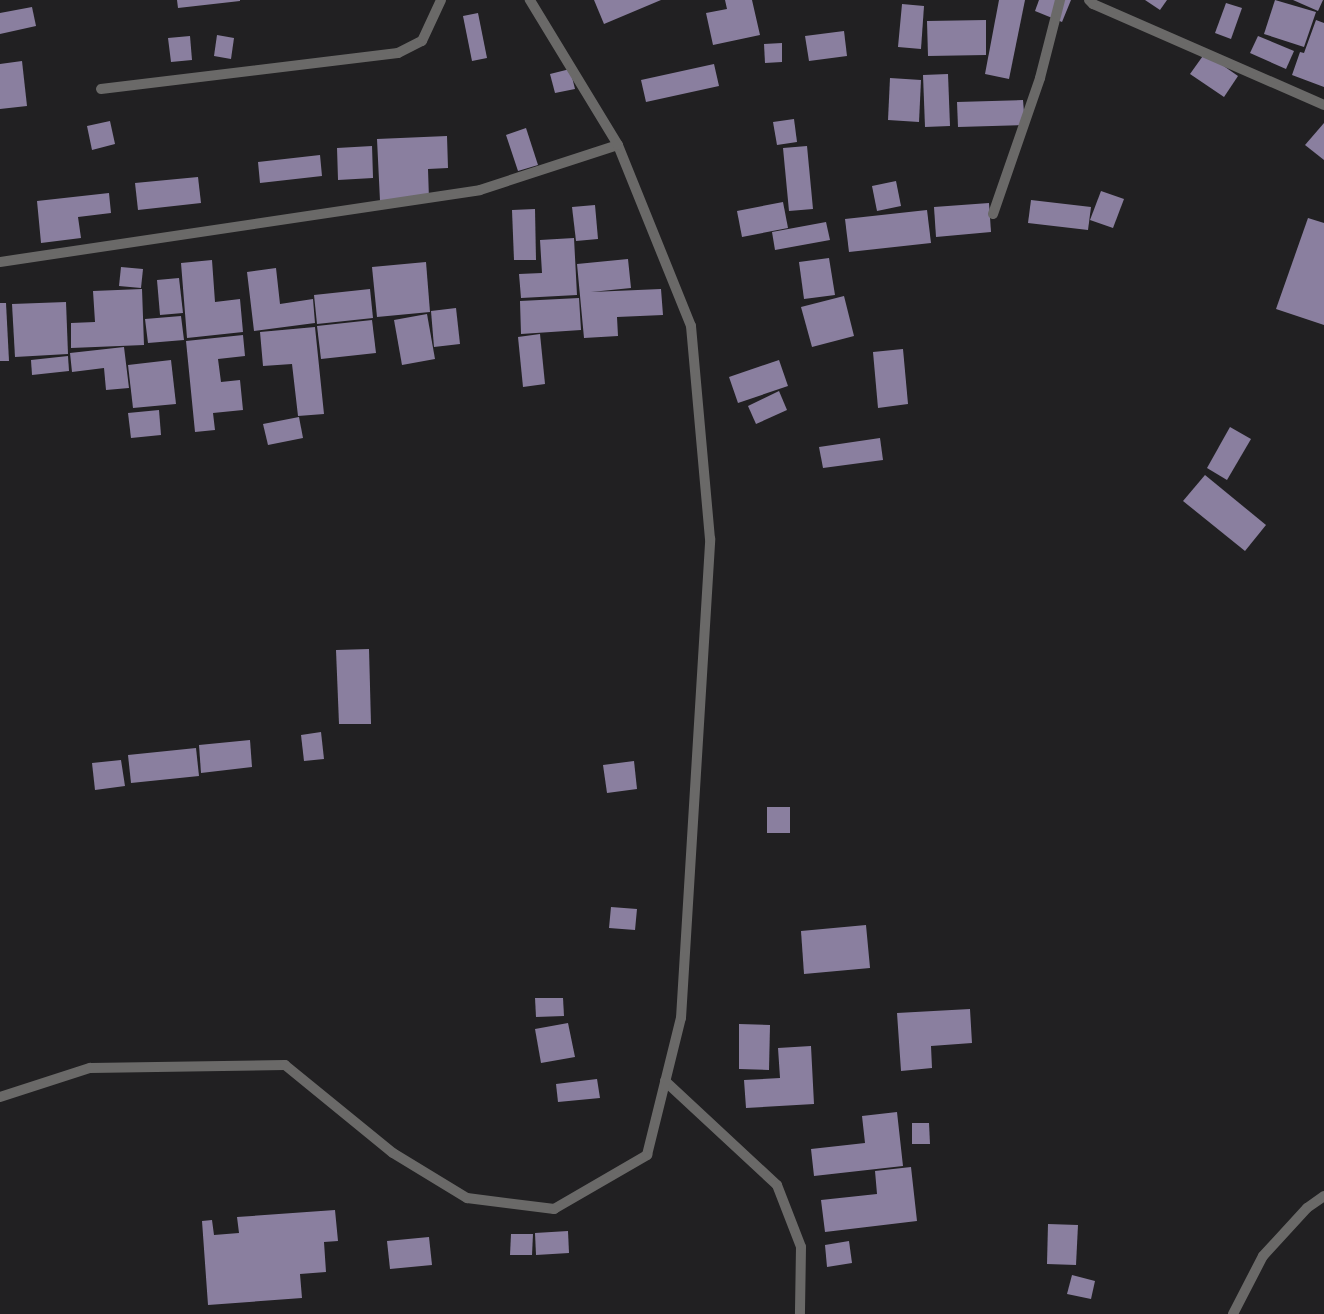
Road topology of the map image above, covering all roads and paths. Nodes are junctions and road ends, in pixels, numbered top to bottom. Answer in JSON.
{"nodes":[{"id":1,"x":441,"y":0,"type":"edge"},
{"id":2,"x":530,"y":0,"type":"edge"},
{"id":3,"x":1060,"y":0,"type":"edge"},
{"id":4,"x":1089,"y":0,"type":"edge"},
{"id":5,"x":101,"y":89,"type":"dead end"},
{"id":6,"x":1324,"y":105,"type":"edge"},
{"id":7,"x":618,"y":145,"type":"junction"},
{"id":8,"x":993,"y":214,"type":"dead end"},
{"id":9,"x":0,"y":262,"type":"edge"},
{"id":10,"x":665,"y":1081,"type":"junction"},
{"id":11,"x":0,"y":1096,"type":"edge"},
{"id":12,"x":1324,"y":1196,"type":"edge"},
{"id":13,"x":800,"y":1314,"type":"edge"},
{"id":14,"x":1233,"y":1314,"type":"edge"}],
"edges":[{"from":1,"to":5,"type":"street"},
{"from":2,"to":7,"type":"street"},
{"from":3,"to":8,"type":"street"},
{"from":4,"to":6,"type":"street"},
{"from":7,"to":9,"type":"street"},
{"from":7,"to":10,"type":"street"},
{"from":10,"to":11,"type":"street"},
{"from":10,"to":13,"type":"street"},
{"from":12,"to":14,"type":"street"}]}
